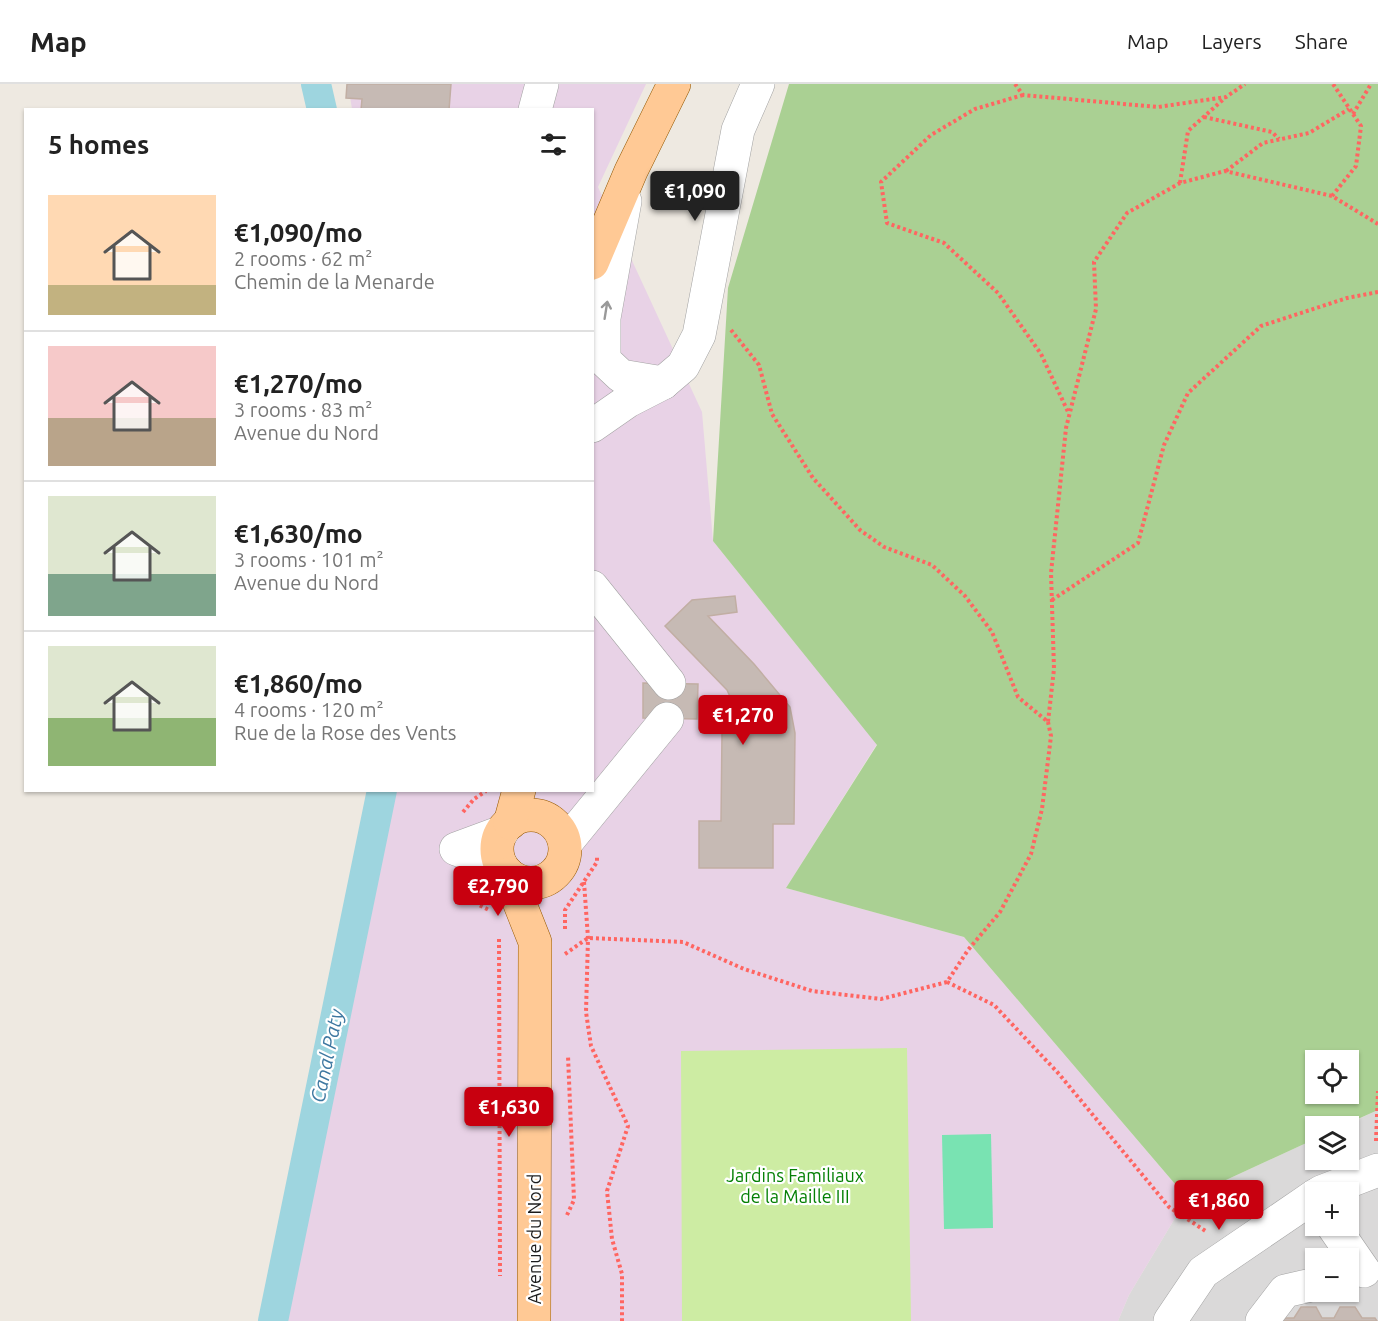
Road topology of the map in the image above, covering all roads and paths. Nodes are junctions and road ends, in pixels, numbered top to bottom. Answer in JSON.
{"nodes":[{"id":1,"x":542,"y":84,"type":"edge"},
{"id":2,"x":674,"y":84,"type":"edge"},
{"id":3,"x":758,"y":84,"type":"edge"},
{"id":4,"x":1016,"y":84,"type":"edge"},
{"id":5,"x":1245,"y":84,"type":"edge"},
{"id":6,"x":1333,"y":84,"type":"edge"},
{"id":7,"x":1371,"y":84,"type":"edge"},
{"id":8,"x":1023,"y":95,"type":"junction"},
{"id":9,"x":1226,"y":98,"type":"junction"},
{"id":10,"x":536,"y":108,"type":"edge"},
{"id":11,"x":1349,"y":109,"type":"junction"},
{"id":12,"x":1353,"y":114,"type":"junction"},
{"id":13,"x":1204,"y":117,"type":"junction"},
{"id":14,"x":1280,"y":139,"type":"junction"},
{"id":15,"x":631,"y":171,"type":"junction"},
{"id":16,"x":1225,"y":171,"type":"junction"},
{"id":17,"x":1180,"y":183,"type":"junction"},
{"id":18,"x":1332,"y":196,"type":"junction"},
{"id":19,"x":1378,"y":224,"type":"edge"},
{"id":20,"x":594,"y":255,"type":"edge"},
{"id":21,"x":1378,"y":292,"type":"edge"},
{"id":22,"x":706,"y":298,"type":"junction"},
{"id":23,"x":663,"y":383,"type":"junction"},
{"id":24,"x":1070,"y":415,"type":"junction"},
{"id":25,"x":594,"y":425,"type":"edge"},
{"id":26,"x":594,"y":589,"type":"edge"},
{"id":27,"x":1052,"y":600,"type":"junction"},
{"id":28,"x":669,"y":683,"type":"dead end"},
{"id":29,"x":667,"y":719,"type":"dead end"},
{"id":30,"x":1048,"y":722,"type":"junction"},
{"id":31,"x":483,"y":792,"type":"edge"},
{"id":32,"x":518,"y":792,"type":"edge"},
{"id":33,"x":546,"y":792,"type":"edge"},
{"id":34,"x":461,"y":820,"type":"dead end"},
{"id":35,"x":506,"y":827,"type":"junction"},
{"id":36,"x":559,"y":834,"type":"junction"},
{"id":37,"x":505,"y":870,"type":"junction"},
{"id":38,"x":568,"y":878,"type":"junction"},
{"id":39,"x":462,"y":880,"type":"dead end"},
{"id":40,"x":498,"y":915,"type":"dead end"},
{"id":41,"x":499,"y":936,"type":"dead end"},
{"id":42,"x":588,"y":938,"type":"junction"},
{"id":43,"x":535,"y":942,"type":"junction"},
{"id":44,"x":565,"y":955,"type":"dead end"},
{"id":45,"x":947,"y":982,"type":"junction"},
{"id":46,"x":1378,"y":1091,"type":"edge"},
{"id":47,"x":1376,"y":1171,"type":"edge"},
{"id":48,"x":1350,"y":1182,"type":"edge"},
{"id":49,"x":1305,"y":1203,"type":"edge"},
{"id":50,"x":1340,"y":1236,"type":"edge"},
{"id":51,"x":1235,"y":1251,"type":"junction"},
{"id":52,"x":1364,"y":1271,"type":"edge"},
{"id":53,"x":500,"y":1287,"type":"dead end"},
{"id":54,"x":1305,"y":1287,"type":"edge"},
{"id":55,"x":534,"y":1321,"type":"edge"},
{"id":56,"x":622,"y":1321,"type":"edge"},
{"id":57,"x":1170,"y":1321,"type":"edge"},
{"id":58,"x":1262,"y":1321,"type":"edge"}],
"edges":[{"from":1,"to":10,"type":"street"},
{"from":2,"to":15,"type":"main road"},
{"from":3,"to":22,"type":"street"},
{"from":4,"to":8,"type":"path"},
{"from":5,"to":9,"type":"path"},
{"from":6,"to":11,"type":"path"},
{"from":7,"to":12,"type":"path"},
{"from":8,"to":9,"type":"path"},
{"from":8,"to":24,"type":"path"},
{"from":9,"to":13,"type":"path"},
{"from":11,"to":12,"type":"path"},
{"from":11,"to":14,"type":"path"},
{"from":12,"to":18,"type":"path"},
{"from":13,"to":14,"type":"path"},
{"from":13,"to":17,"type":"path"},
{"from":14,"to":16,"type":"path"},
{"from":15,"to":20,"type":"main road"},
{"from":23,"to":15,"type":"street","one_way":true},
{"from":16,"to":17,"type":"path"},
{"from":16,"to":18,"type":"path"},
{"from":17,"to":24,"type":"path"},
{"from":18,"to":19,"type":"path"},
{"from":21,"to":27,"type":"path"},
{"from":22,"to":23,"type":"street"},
{"from":22,"to":30,"type":"path"},
{"from":23,"to":25,"type":"street"},
{"from":24,"to":27,"type":"path"},
{"from":26,"to":28,"type":"street"},
{"from":27,"to":30,"type":"path"},
{"from":29,"to":36,"type":"street"},
{"from":30,"to":45,"type":"path"},
{"from":31,"to":34,"type":"path"},
{"from":32,"to":35,"type":"main road"},
{"from":33,"to":36,"type":"main road"},
{"from":35,"to":36,"type":"main road"},
{"from":35,"to":37,"type":"main road"},
{"from":36,"to":38,"type":"main road"},
{"from":37,"to":38,"type":"main road"},
{"from":37,"to":43,"type":"main road","name":"Avenue du Nord"},
{"from":38,"to":42,"type":"path"},
{"from":38,"to":43,"type":"main road"},
{"from":39,"to":40,"type":"path"},
{"from":41,"to":53,"type":"path"},
{"from":42,"to":44,"type":"path"},
{"from":42,"to":45,"type":"path"},
{"from":42,"to":56,"type":"path"},
{"from":43,"to":55,"type":"main road","name":"Avenue du Nord"},
{"from":45,"to":51,"type":"path"},
{"from":46,"to":47,"type":"path"},
{"from":47,"to":48,"type":"street"},
{"from":49,"to":51,"type":"street"},
{"from":50,"to":52,"type":"street"},
{"from":51,"to":57,"type":"street"},
{"from":54,"to":58,"type":"street"}]}
